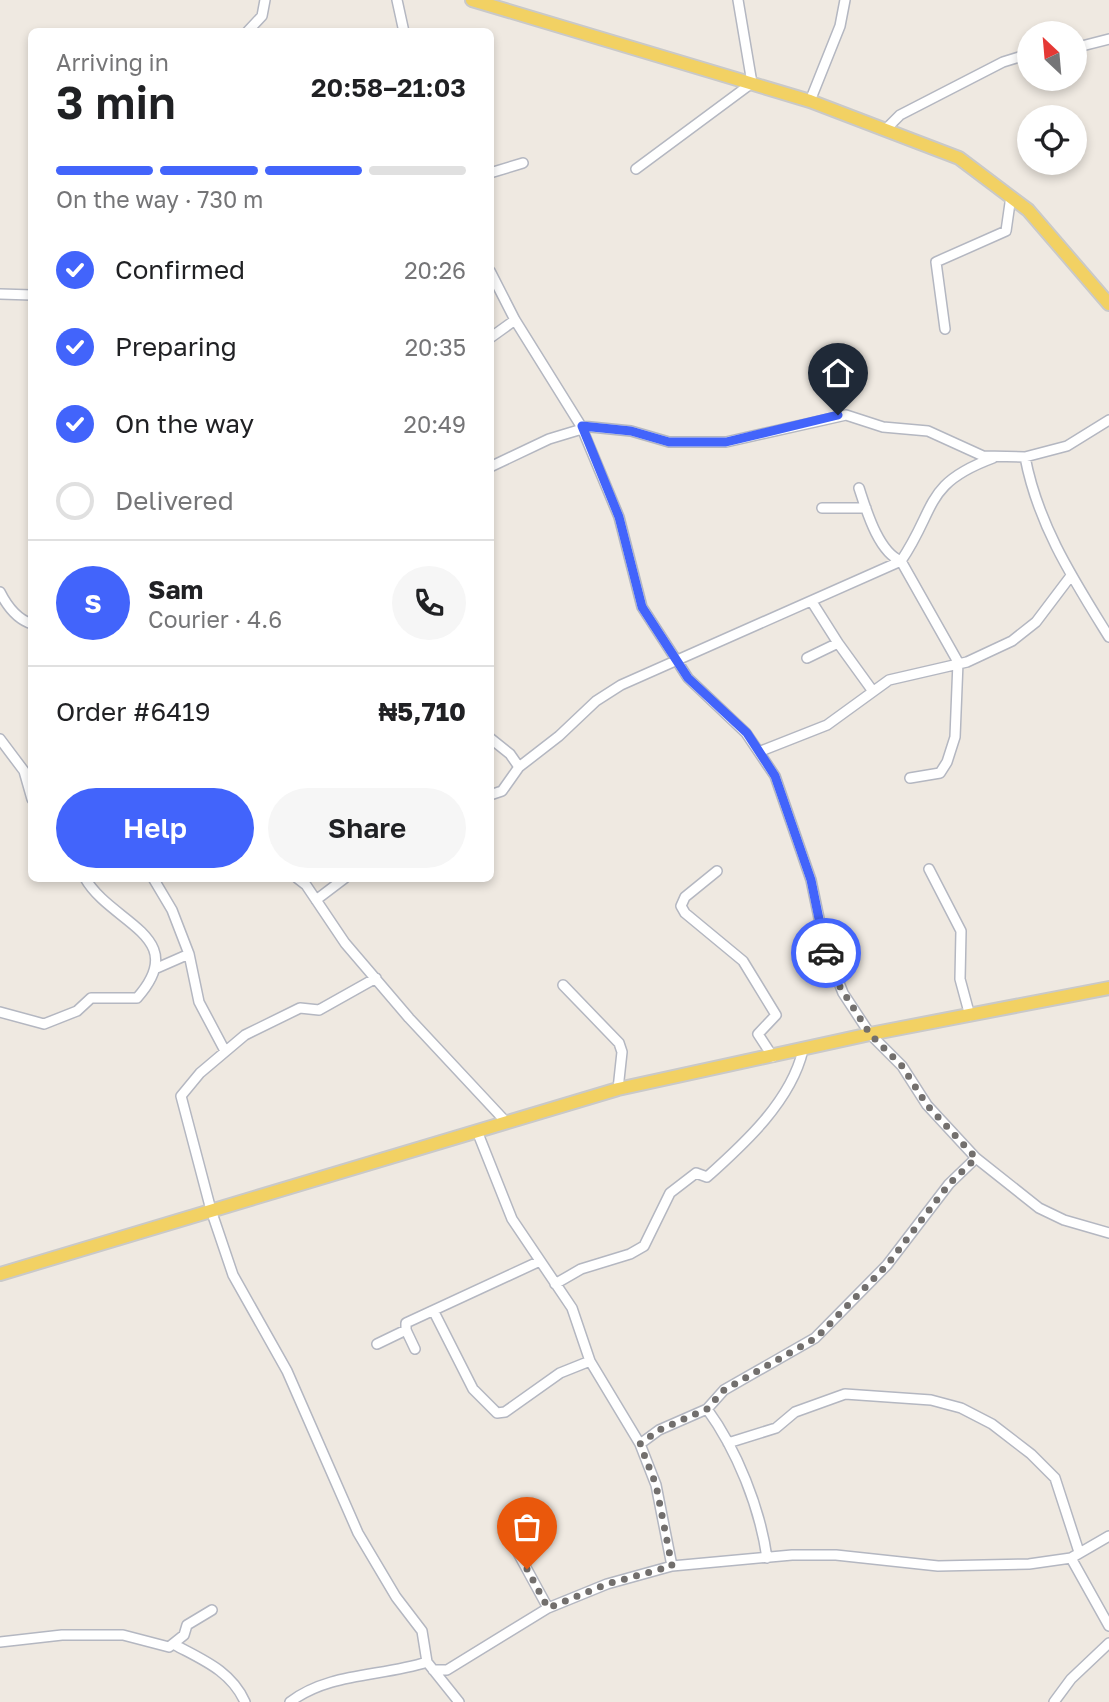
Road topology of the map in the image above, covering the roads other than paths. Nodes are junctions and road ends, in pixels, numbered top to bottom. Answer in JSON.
{"nodes":[{"id":1,"x":265,"y":0,"type":"edge"},
{"id":2,"x":397,"y":0,"type":"edge"},
{"id":3,"x":472,"y":0,"type":"edge"},
{"id":4,"x":499,"y":0,"type":"edge"},
{"id":5,"x":738,"y":0,"type":"edge"},
{"id":6,"x":845,"y":0,"type":"edge"},
{"id":7,"x":543,"y":19,"type":"junction"},
{"id":8,"x":251,"y":28,"type":"edge"},
{"id":9,"x":403,"y":28,"type":"edge"},
{"id":10,"x":1109,"y":38,"type":"edge"},
{"id":11,"x":1087,"y":44,"type":"edge"},
{"id":12,"x":1017,"y":58,"type":"edge"},
{"id":13,"x":752,"y":83,"type":"junction"},
{"id":14,"x":810,"y":101,"type":"junction"},
{"id":15,"x":887,"y":128,"type":"junction"},
{"id":16,"x":523,"y":163,"type":"dead end"},
{"id":17,"x":636,"y":169,"type":"dead end"},
{"id":18,"x":494,"y":172,"type":"edge"},
{"id":19,"x":1011,"y":196,"type":"junction"},
{"id":20,"x":494,"y":279,"type":"edge"},
{"id":21,"x":0,"y":294,"type":"edge"},
{"id":22,"x":28,"y":295,"type":"edge"},
{"id":23,"x":1107,"y":296,"type":"edge"},
{"id":24,"x":515,"y":320,"type":"junction"},
{"id":25,"x":945,"y":329,"type":"dead end"},
{"id":26,"x":494,"y":335,"type":"edge"},
{"id":27,"x":1109,"y":420,"type":"edge"},
{"id":28,"x":582,"y":428,"type":"junction"},
{"id":29,"x":998,"y":457,"type":"junction"},
{"id":30,"x":1025,"y":457,"type":"junction"},
{"id":31,"x":494,"y":465,"type":"edge"},
{"id":32,"x":859,"y":488,"type":"dead end"},
{"id":33,"x":822,"y":508,"type":"dead end"},
{"id":34,"x":866,"y":508,"type":"junction"},
{"id":35,"x":901,"y":561,"type":"junction"},
{"id":36,"x":1070,"y":577,"type":"junction"},
{"id":37,"x":0,"y":592,"type":"edge"},
{"id":38,"x":812,"y":602,"type":"junction"},
{"id":39,"x":28,"y":623,"type":"edge"},
{"id":40,"x":1109,"y":637,"type":"edge"},
{"id":41,"x":838,"y":643,"type":"junction"},
{"id":42,"x":807,"y":658,"type":"dead end"},
{"id":43,"x":677,"y":661,"type":"junction"},
{"id":44,"x":958,"y":662,"type":"junction"},
{"id":45,"x":872,"y":690,"type":"junction"},
{"id":46,"x":0,"y":739,"type":"edge"},
{"id":47,"x":494,"y":741,"type":"edge"},
{"id":48,"x":761,"y":751,"type":"junction"},
{"id":49,"x":519,"y":767,"type":"junction"},
{"id":50,"x":28,"y":770,"type":"edge"},
{"id":51,"x":910,"y":778,"type":"dead end"},
{"id":52,"x":494,"y":794,"type":"edge"},
{"id":53,"x":929,"y":869,"type":"dead end"},
{"id":54,"x":717,"y":871,"type":"dead end"},
{"id":55,"x":87,"y":882,"type":"edge"},
{"id":56,"x":155,"y":882,"type":"edge"},
{"id":57,"x":302,"y":882,"type":"edge"},
{"id":58,"x":340,"y":882,"type":"edge"},
{"id":59,"x":316,"y":900,"type":"junction"},
{"id":60,"x":189,"y":954,"type":"junction"},
{"id":61,"x":157,"y":968,"type":"junction"},
{"id":62,"x":376,"y":978,"type":"junction"},
{"id":63,"x":563,"y":985,"type":"dead end"},
{"id":64,"x":1109,"y":988,"type":"edge"},
{"id":65,"x":0,"y":1012,"type":"edge"},
{"id":66,"x":970,"y":1016,"type":"junction"},
{"id":67,"x":870,"y":1034,"type":"junction"},
{"id":68,"x":803,"y":1050,"type":"junction"},
{"id":69,"x":225,"y":1051,"type":"junction"},
{"id":70,"x":773,"y":1057,"type":"junction"},
{"id":71,"x":618,"y":1089,"type":"junction"},
{"id":72,"x":507,"y":1123,"type":"junction"},
{"id":73,"x":477,"y":1131,"type":"junction"},
{"id":74,"x":976,"y":1158,"type":"junction"},
{"id":75,"x":211,"y":1210,"type":"junction"},
{"id":76,"x":1109,"y":1233,"type":"edge"},
{"id":77,"x":540,"y":1261,"type":"junction"},
{"id":78,"x":0,"y":1274,"type":"edge"},
{"id":79,"x":555,"y":1283,"type":"junction"},
{"id":80,"x":434,"y":1312,"type":"junction"},
{"id":81,"x":406,"y":1330,"type":"junction"},
{"id":82,"x":377,"y":1344,"type":"dead end"},
{"id":83,"x":415,"y":1349,"type":"dead end"},
{"id":84,"x":590,"y":1361,"type":"junction"},
{"id":85,"x":707,"y":1409,"type":"junction"},
{"id":86,"x":728,"y":1443,"type":"junction"},
{"id":87,"x":640,"y":1444,"type":"junction"},
{"id":88,"x":1109,"y":1536,"type":"edge"},
{"id":89,"x":511,"y":1540,"type":"dead end"},
{"id":90,"x":1075,"y":1555,"type":"junction"},
{"id":91,"x":767,"y":1558,"type":"junction"},
{"id":92,"x":672,"y":1566,"type":"junction"},
{"id":93,"x":548,"y":1608,"type":"junction"},
{"id":94,"x":212,"y":1610,"type":"dead end"},
{"id":95,"x":1109,"y":1626,"type":"edge"},
{"id":96,"x":0,"y":1642,"type":"edge"},
{"id":97,"x":1109,"y":1643,"type":"edge"},
{"id":98,"x":175,"y":1645,"type":"junction"},
{"id":99,"x":430,"y":1666,"type":"junction"},
{"id":100,"x":447,"y":1670,"type":"junction"},
{"id":101,"x":444,"y":1684,"type":"junction"},
{"id":102,"x":245,"y":1702,"type":"edge"},
{"id":103,"x":290,"y":1702,"type":"edge"},
{"id":104,"x":459,"y":1702,"type":"edge"},
{"id":105,"x":1054,"y":1702,"type":"edge"}],
"edges":[{"from":1,"to":8,"type":"street"},
{"from":2,"to":9,"type":"street"},
{"from":3,"to":7,"type":"main road"},
{"from":4,"to":7,"type":"main road"},
{"from":5,"to":13,"type":"street"},
{"from":6,"to":14,"type":"street"},
{"from":7,"to":13,"type":"main road"},
{"from":10,"to":11,"type":"street"},
{"from":12,"to":15,"type":"street"},
{"from":13,"to":14,"type":"main road"},
{"from":13,"to":17,"type":"street"},
{"from":14,"to":15,"type":"main road"},
{"from":15,"to":19,"type":"main road"},
{"from":16,"to":18,"type":"street"},
{"from":19,"to":23,"type":"main road"},
{"from":19,"to":25,"type":"street"},
{"from":20,"to":24,"type":"street"},
{"from":21,"to":22,"type":"street"},
{"from":24,"to":26,"type":"street"},
{"from":24,"to":28,"type":"street"},
{"from":27,"to":30,"type":"street"},
{"from":28,"to":29,"type":"street"},
{"from":28,"to":31,"type":"street"},
{"from":28,"to":43,"type":"street"},
{"from":29,"to":30,"type":"street"},
{"from":29,"to":35,"type":"street"},
{"from":30,"to":36,"type":"street"},
{"from":32,"to":34,"type":"street"},
{"from":33,"to":34,"type":"street"},
{"from":34,"to":35,"type":"street"},
{"from":35,"to":38,"type":"street"},
{"from":35,"to":44,"type":"street"},
{"from":36,"to":40,"type":"street"},
{"from":36,"to":44,"type":"street"},
{"from":37,"to":39,"type":"street"},
{"from":38,"to":41,"type":"street"},
{"from":38,"to":43,"type":"street"},
{"from":41,"to":42,"type":"street"},
{"from":41,"to":45,"type":"street"},
{"from":43,"to":48,"type":"street"},
{"from":43,"to":49,"type":"street"},
{"from":44,"to":45,"type":"street"},
{"from":44,"to":51,"type":"street"},
{"from":45,"to":48,"type":"street"},
{"from":46,"to":50,"type":"street"},
{"from":47,"to":49,"type":"street"},
{"from":48,"to":67,"type":"street"},
{"from":49,"to":52,"type":"street"},
{"from":53,"to":66,"type":"street"},
{"from":54,"to":70,"type":"street"},
{"from":55,"to":61,"type":"street"},
{"from":56,"to":60,"type":"street"},
{"from":57,"to":59,"type":"street"},
{"from":58,"to":59,"type":"street"},
{"from":59,"to":62,"type":"street"},
{"from":60,"to":61,"type":"street"},
{"from":60,"to":69,"type":"street"},
{"from":61,"to":65,"type":"street"},
{"from":62,"to":69,"type":"street"},
{"from":62,"to":72,"type":"street"},
{"from":63,"to":71,"type":"street"},
{"from":64,"to":66,"type":"main road"},
{"from":66,"to":67,"type":"main road"},
{"from":67,"to":68,"type":"main road"},
{"from":67,"to":74,"type":"street"},
{"from":68,"to":70,"type":"main road"},
{"from":68,"to":79,"type":"street"},
{"from":69,"to":75,"type":"street"},
{"from":70,"to":71,"type":"main road"},
{"from":71,"to":72,"type":"main road"},
{"from":72,"to":73,"type":"main road"},
{"from":73,"to":75,"type":"main road"},
{"from":73,"to":77,"type":"street"},
{"from":74,"to":76,"type":"street"},
{"from":74,"to":85,"type":"street"},
{"from":75,"to":78,"type":"main road"},
{"from":75,"to":99,"type":"street"},
{"from":77,"to":79,"type":"street"},
{"from":77,"to":80,"type":"street"},
{"from":79,"to":84,"type":"street"},
{"from":80,"to":81,"type":"street"},
{"from":80,"to":84,"type":"street"},
{"from":81,"to":82,"type":"street"},
{"from":81,"to":83,"type":"street"},
{"from":84,"to":87,"type":"street"},
{"from":85,"to":86,"type":"street"},
{"from":85,"to":87,"type":"street"},
{"from":86,"to":90,"type":"street"},
{"from":86,"to":91,"type":"street"},
{"from":87,"to":92,"type":"street"},
{"from":88,"to":90,"type":"street"},
{"from":89,"to":93,"type":"street"},
{"from":90,"to":91,"type":"street"},
{"from":90,"to":95,"type":"street"},
{"from":91,"to":92,"type":"street"},
{"from":92,"to":93,"type":"street"},
{"from":93,"to":100,"type":"street"},
{"from":94,"to":98,"type":"street"},
{"from":96,"to":98,"type":"street"},
{"from":97,"to":105,"type":"street"},
{"from":98,"to":102,"type":"street"},
{"from":99,"to":100,"type":"street"},
{"from":99,"to":101,"type":"street"},
{"from":99,"to":103,"type":"street"},
{"from":100,"to":101,"type":"street"},
{"from":101,"to":104,"type":"street"}]}
